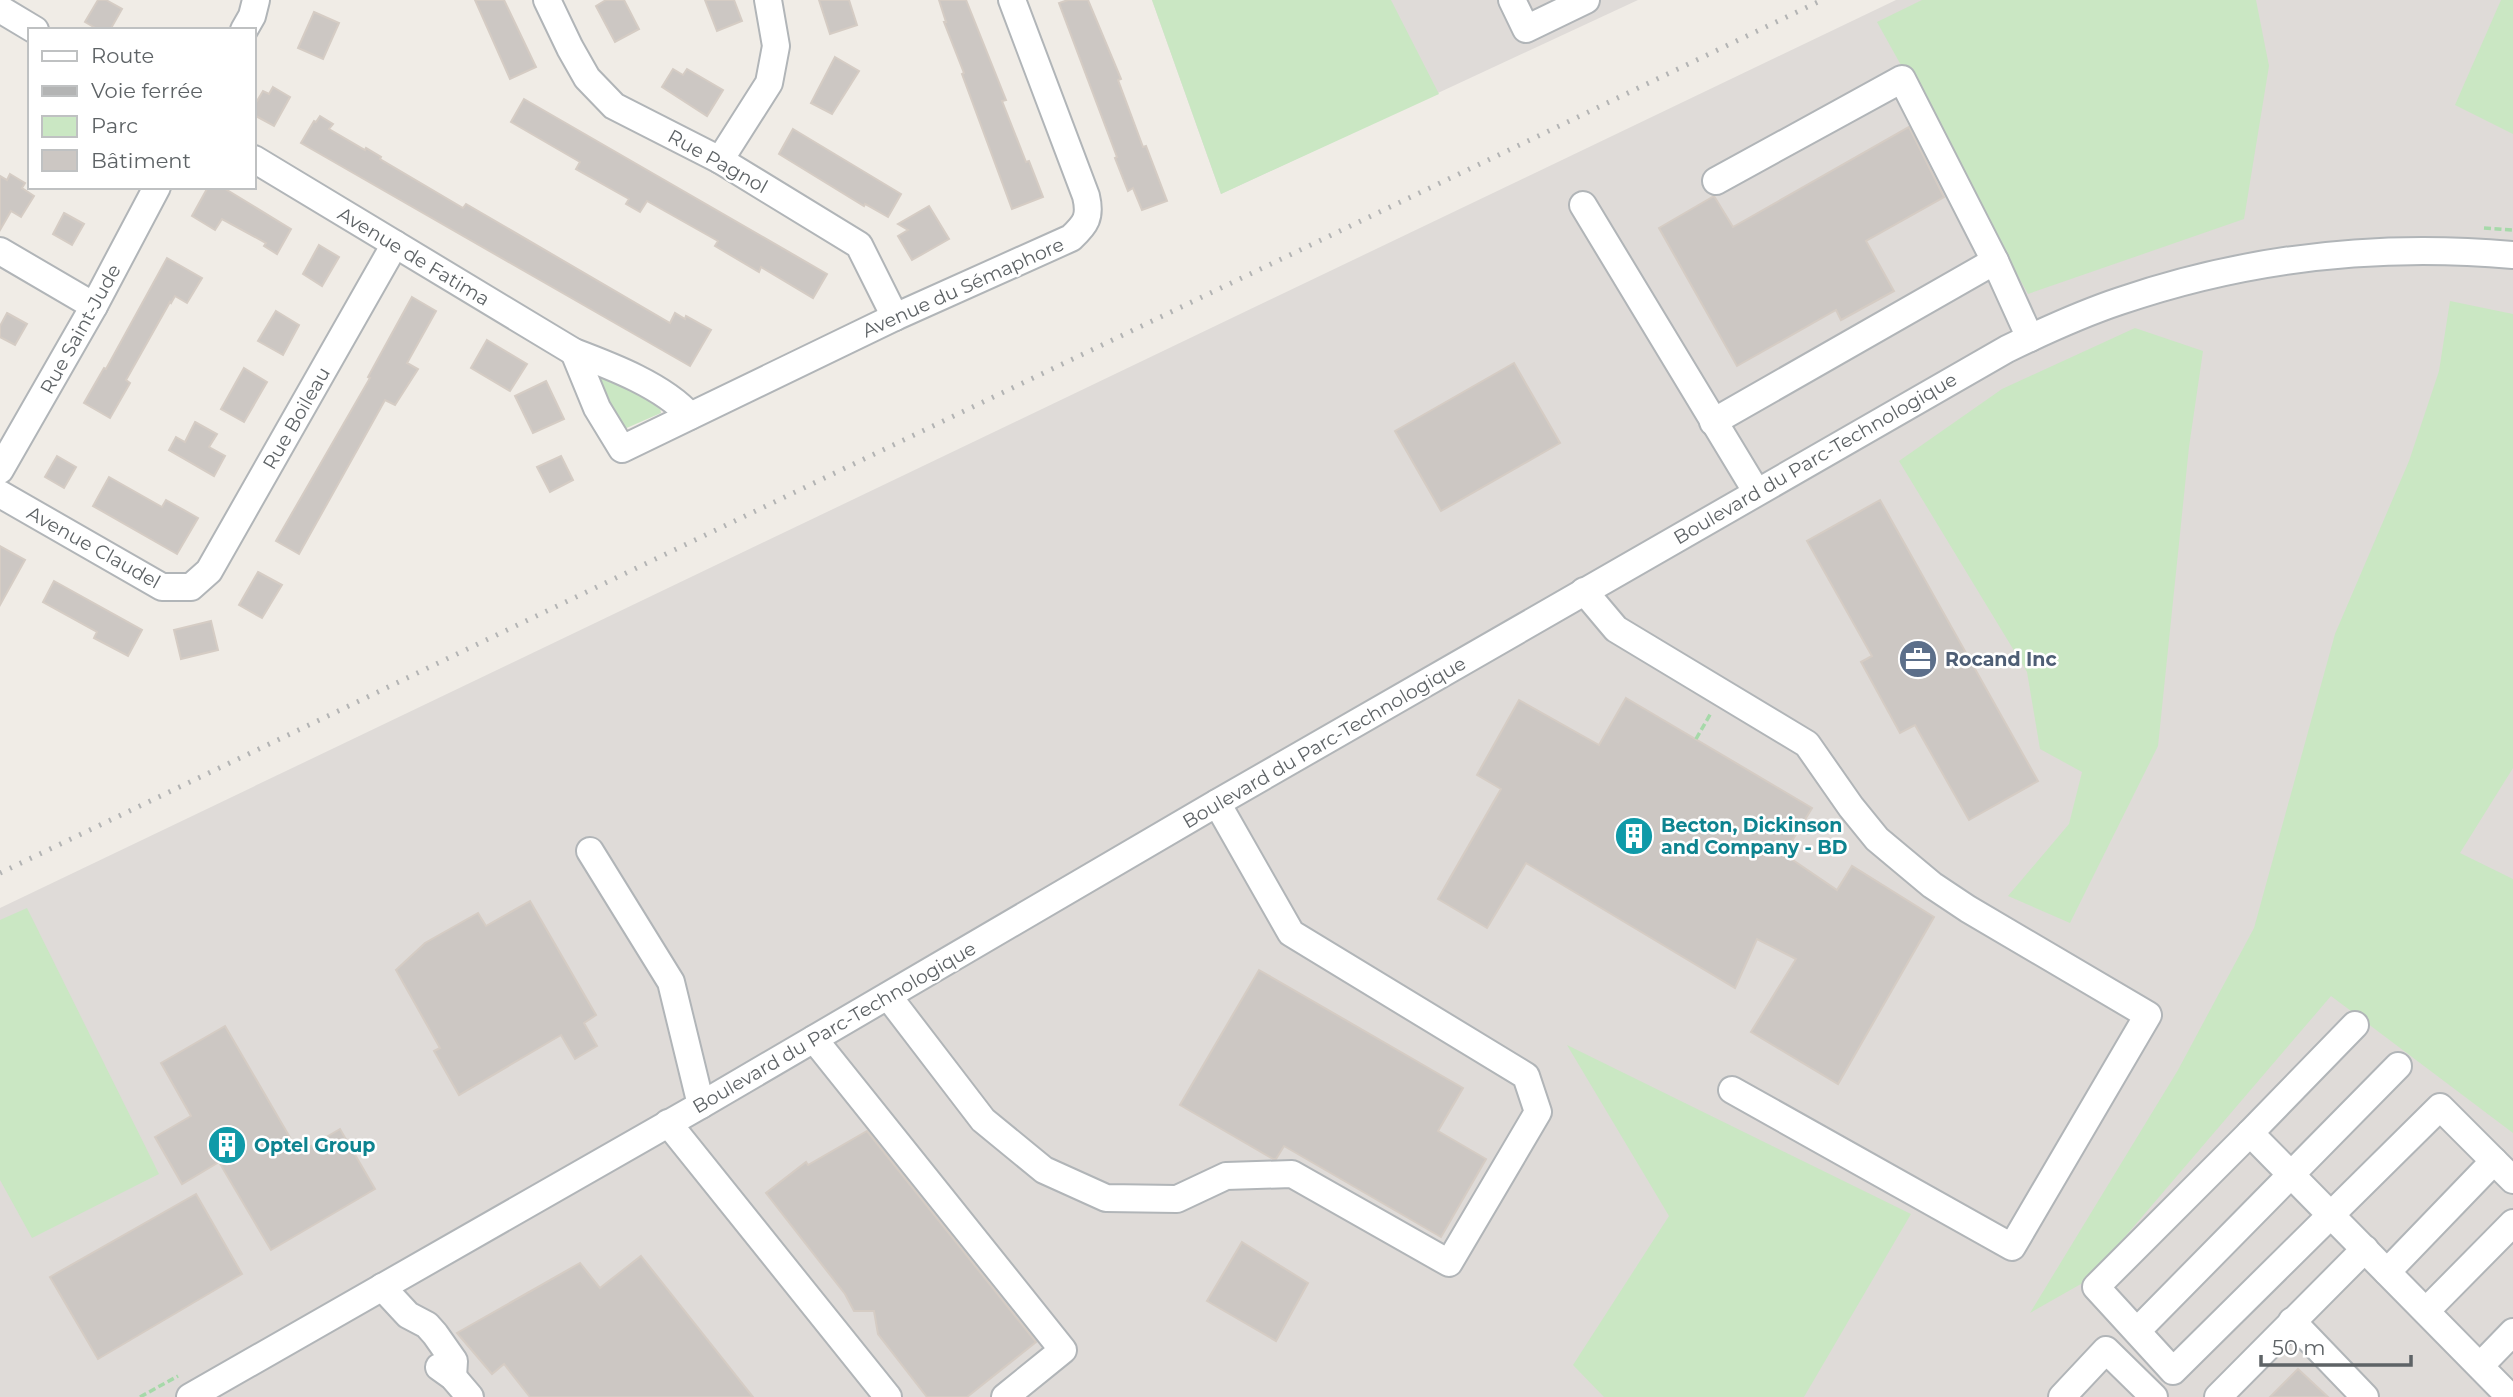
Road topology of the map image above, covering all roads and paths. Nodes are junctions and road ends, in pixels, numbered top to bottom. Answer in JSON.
{"nodes":[{"id":1,"x":256,"y":0,"type":"edge"},
{"id":2,"x":547,"y":0,"type":"edge"},
{"id":3,"x":768,"y":0,"type":"edge"},
{"id":4,"x":1012,"y":0,"type":"edge"},
{"id":5,"x":1512,"y":0,"type":"edge"},
{"id":6,"x":1586,"y":0,"type":"edge"},
{"id":7,"x":0,"y":9,"type":"edge"},
{"id":8,"x":33,"y":28,"type":"edge"},
{"id":9,"x":245,"y":28,"type":"edge"},
{"id":10,"x":256,"y":160,"type":"edge"},
{"id":11,"x":720,"y":160,"type":"junction"},
{"id":12,"x":1716,"y":181,"type":"dead end"},
{"id":13,"x":156,"y":189,"type":"edge"},
{"id":14,"x":1583,"y":205,"type":"dead end"},
{"id":15,"x":395,"y":244,"type":"junction"},
{"id":16,"x":0,"y":251,"type":"edge"},
{"id":17,"x":2513,"y":255,"type":"edge"},
{"id":18,"x":1995,"y":261,"type":"junction"},
{"id":19,"x":94,"y":306,"type":"junction"},
{"id":20,"x":895,"y":317,"type":"junction"},
{"id":21,"x":2030,"y":338,"type":"junction"},
{"id":22,"x":574,"y":352,"type":"junction"},
{"id":23,"x":690,"y":416,"type":"junction"},
{"id":24,"x":1713,"y":422,"type":"junction"},
{"id":25,"x":0,"y":470,"type":"edge"},
{"id":26,"x":1756,"y":491,"type":"junction"},
{"id":27,"x":0,"y":494,"type":"edge"},
{"id":28,"x":191,"y":587,"type":"joint"},
{"id":29,"x":1584,"y":591,"type":"junction"},
{"id":30,"x":1713,"y":709,"type":"dead end"},
{"id":31,"x":1696,"y":739,"type":"dead end"},
{"id":32,"x":1217,"y":803,"type":"junction"},
{"id":33,"x":590,"y":851,"type":"dead end"},
{"id":34,"x":888,"y":996,"type":"junction"},
{"id":35,"x":2355,"y":1025,"type":"dead end"},
{"id":36,"x":814,"y":1039,"type":"junction"},
{"id":37,"x":2398,"y":1066,"type":"dead end"},
{"id":38,"x":1732,"y":1090,"type":"dead end"},
{"id":39,"x":701,"y":1105,"type":"junction"},
{"id":40,"x":668,"y":1123,"type":"junction"},
{"id":41,"x":2250,"y":1133,"type":"junction"},
{"id":42,"x":2494,"y":1161,"type":"junction"},
{"id":43,"x":2291,"y":1174,"type":"junction"},
{"id":44,"x":2513,"y":1180,"type":"edge"},
{"id":45,"x":2330,"y":1214,"type":"junction"},
{"id":46,"x":2513,"y":1223,"type":"edge"},
{"id":47,"x":2365,"y":1249,"type":"junction"},
{"id":48,"x":2387,"y":1272,"type":"junction"},
{"id":49,"x":382,"y":1287,"type":"junction"},
{"id":50,"x":2426,"y":1311,"type":"junction"},
{"id":51,"x":2292,"y":1321,"type":"junction"},
{"id":52,"x":2137,"y":1331,"type":"junction"},
{"id":53,"x":2513,"y":1332,"type":"edge"},
{"id":54,"x":2480,"y":1366,"type":"junction"},
{"id":55,"x":461,"y":1387,"type":"edge"},
{"id":56,"x":190,"y":1397,"type":"edge"},
{"id":57,"x":888,"y":1397,"type":"edge"},
{"id":58,"x":1005,"y":1397,"type":"edge"},
{"id":59,"x":2062,"y":1397,"type":"edge"},
{"id":60,"x":2154,"y":1397,"type":"edge"},
{"id":61,"x":2218,"y":1397,"type":"edge"},
{"id":62,"x":2365,"y":1397,"type":"edge"},
{"id":63,"x":2510,"y":1397,"type":"edge"}],
"edges":[{"from":1,"to":9,"type":"street"},
{"from":2,"to":11,"type":"street","name":"Rue Pagnol"},
{"from":3,"to":11,"type":"street"},
{"from":4,"to":20,"type":"street","name":"Avenue du Sémaphore"},
{"from":5,"to":6,"type":"street"},
{"from":7,"to":8,"type":"street"},
{"from":10,"to":15,"type":"street","name":"Avenue de Fatima"},
{"from":11,"to":20,"type":"street","name":"Rue Pagnol"},
{"from":12,"to":18,"type":"street"},
{"from":13,"to":19,"type":"street","name":"Rue Saint-Jude"},
{"from":14,"to":24,"type":"street"},
{"from":15,"to":22,"type":"street","name":"Avenue de Fatima"},
{"from":15,"to":28,"type":"street","name":"Rue Boileau"},
{"from":16,"to":19,"type":"street"},
{"from":17,"to":21,"type":"street","name":"Boulevard du Parc-Technologique"},
{"from":18,"to":21,"type":"street"},
{"from":18,"to":24,"type":"street"},
{"from":19,"to":25,"type":"street","name":"Rue Saint-Jude"},
{"from":20,"to":23,"type":"street","name":"Avenue du Sémaphore"},
{"from":21,"to":26,"type":"street","name":"Boulevard du Parc-Technologique"},
{"from":22,"to":23,"type":"street","name":"Avenue de Fatima"},
{"from":22,"to":23,"type":"street","name":"Avenue du Sémaphore"},
{"from":24,"to":26,"type":"street"},
{"from":26,"to":29,"type":"street","name":"Boulevard du Parc-Technologique"},
{"from":27,"to":28,"type":"street","name":"Avenue Claudel"},
{"from":29,"to":32,"type":"street","name":"Boulevard du Parc-Technologique"},
{"from":29,"to":38,"type":"street"},
{"from":30,"to":31,"type":"path"},
{"from":32,"to":34,"type":"street","name":"Boulevard du Parc-Technologique"},
{"from":32,"to":34,"type":"street"},
{"from":33,"to":39,"type":"street"},
{"from":34,"to":36,"type":"street","name":"Boulevard du Parc-Technologique"},
{"from":35,"to":41,"type":"street"},
{"from":36,"to":39,"type":"street","name":"Boulevard du Parc-Technologique"},
{"from":36,"to":58,"type":"street"},
{"from":37,"to":43,"type":"street"},
{"from":39,"to":40,"type":"street","name":"Boulevard du Parc-Technologique"},
{"from":40,"to":49,"type":"street","name":"Boulevard du Parc-Technologique"},
{"from":40,"to":57,"type":"street"},
{"from":41,"to":43,"type":"street"},
{"from":41,"to":52,"type":"street"},
{"from":42,"to":44,"type":"street"},
{"from":42,"to":45,"type":"street"},
{"from":42,"to":48,"type":"street"},
{"from":43,"to":45,"type":"street"},
{"from":43,"to":52,"type":"street"},
{"from":45,"to":47,"type":"street"},
{"from":45,"to":52,"type":"street"},
{"from":46,"to":50,"type":"street"},
{"from":47,"to":48,"type":"street"},
{"from":47,"to":51,"type":"street"},
{"from":48,"to":50,"type":"street"},
{"from":49,"to":55,"type":"street"},
{"from":49,"to":56,"type":"street","name":"Boulevard du Parc-Technologique"},
{"from":50,"to":54,"type":"street"},
{"from":51,"to":61,"type":"street"},
{"from":51,"to":62,"type":"street"},
{"from":53,"to":54,"type":"street"},
{"from":54,"to":63,"type":"street"},
{"from":59,"to":60,"type":"street"}]}
